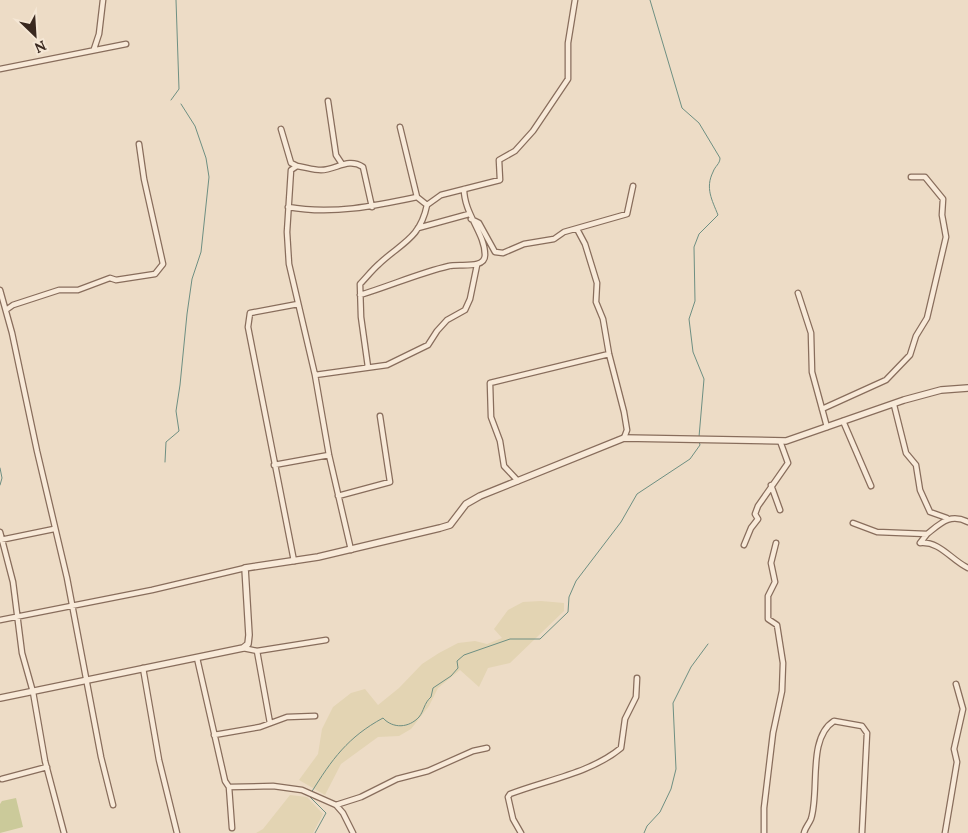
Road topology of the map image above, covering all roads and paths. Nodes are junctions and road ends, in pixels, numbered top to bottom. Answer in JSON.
{"nodes":[{"id":1,"x":103,"y":0,"type":"edge"},
{"id":2,"x":575,"y":0,"type":"edge"},
{"id":3,"x":126,"y":44,"type":"dead end"},
{"id":4,"x":94,"y":50,"type":"junction"},
{"id":5,"x":0,"y":69,"type":"edge"},
{"id":6,"x":328,"y":101,"type":"dead end"},
{"id":7,"x":400,"y":126,"type":"dead end"},
{"id":8,"x":281,"y":130,"type":"dead end"},
{"id":9,"x":139,"y":144,"type":"dead end"},
{"id":10,"x":291,"y":163,"type":"junction"},
{"id":11,"x":342,"y":164,"type":"junction"},
{"id":12,"x":297,"y":166,"type":"junction"},
{"id":13,"x":291,"y":170,"type":"junction"},
{"id":14,"x":911,"y":177,"type":"dead end"},
{"id":15,"x":633,"y":186,"type":"dead end"},
{"id":16,"x":464,"y":189,"type":"junction"},
{"id":17,"x":417,"y":197,"type":"junction"},
{"id":18,"x":427,"y":205,"type":"junction"},
{"id":19,"x":288,"y":207,"type":"junction"},
{"id":20,"x":372,"y":207,"type":"junction"},
{"id":21,"x":470,"y":217,"type":"junction"},
{"id":22,"x":418,"y":228,"type":"junction"},
{"id":23,"x":577,"y":229,"type":"junction"},
{"id":24,"x":477,"y":265,"type":"junction"},
{"id":25,"x":0,"y":290,"type":"edge"},
{"id":26,"x":798,"y":293,"type":"dead end"},
{"id":27,"x":360,"y":295,"type":"junction"},
{"id":28,"x":298,"y":304,"type":"junction"},
{"id":29,"x":6,"y":310,"type":"junction"},
{"id":30,"x":609,"y":354,"type":"junction"},
{"id":31,"x":368,"y":367,"type":"junction"},
{"id":32,"x":315,"y":375,"type":"junction"},
{"id":33,"x":968,"y":388,"type":"edge"},
{"id":34,"x":894,"y":405,"type":"junction"},
{"id":35,"x":822,"y":409,"type":"junction"},
{"id":36,"x":380,"y":416,"type":"dead end"},
{"id":37,"x":843,"y":421,"type":"junction"},
{"id":38,"x":827,"y":427,"type":"junction"},
{"id":39,"x":624,"y":438,"type":"junction"},
{"id":40,"x":780,"y":441,"type":"junction"},
{"id":41,"x":329,"y":455,"type":"junction"},
{"id":42,"x":274,"y":465,"type":"junction"},
{"id":43,"x":518,"y":481,"type":"junction"},
{"id":44,"x":771,"y":485,"type":"junction"},
{"id":45,"x":871,"y":486,"type":"dead end"},
{"id":46,"x":338,"y":496,"type":"junction"},
{"id":47,"x":780,"y":510,"type":"dead end"},
{"id":48,"x":947,"y":518,"type":"junction"},
{"id":49,"x":968,"y":522,"type":"edge"},
{"id":50,"x":853,"y":523,"type":"dead end"},
{"id":51,"x":54,"y":529,"type":"junction"},
{"id":52,"x":0,"y":532,"type":"edge"},
{"id":53,"x":927,"y":534,"type":"junction"},
{"id":54,"x":1,"y":540,"type":"edge"},
{"id":55,"x":776,"y":543,"type":"dead end"},
{"id":56,"x":744,"y":545,"type":"dead end"},
{"id":57,"x":351,"y":550,"type":"junction"},
{"id":58,"x":294,"y":561,"type":"junction"},
{"id":59,"x":245,"y":568,"type":"junction"},
{"id":60,"x":968,"y":568,"type":"edge"},
{"id":61,"x":72,"y":604,"type":"junction"},
{"id":62,"x":18,"y":616,"type":"junction"},
{"id":63,"x":0,"y":620,"type":"edge"},
{"id":64,"x":326,"y":640,"type":"dead end"},
{"id":65,"x":244,"y":648,"type":"junction"},
{"id":66,"x":257,"y":651,"type":"junction"},
{"id":67,"x":197,"y":658,"type":"junction"},
{"id":68,"x":143,"y":668,"type":"junction"},
{"id":69,"x":637,"y":678,"type":"dead end"},
{"id":70,"x":88,"y":681,"type":"junction"},
{"id":71,"x":956,"y":684,"type":"dead end"},
{"id":72,"x":33,"y":692,"type":"junction"},
{"id":73,"x":0,"y":698,"type":"edge"},
{"id":74,"x":315,"y":716,"type":"dead end"},
{"id":75,"x":270,"y":723,"type":"junction"},
{"id":76,"x":214,"y":735,"type":"junction"},
{"id":77,"x":487,"y":748,"type":"dead end"},
{"id":78,"x":46,"y":767,"type":"junction"},
{"id":79,"x":2,"y":780,"type":"dead end"},
{"id":80,"x":229,"y":788,"type":"junction"},
{"id":81,"x":113,"y":805,"type":"dead end"},
{"id":82,"x":336,"y":806,"type":"junction"},
{"id":83,"x":232,"y":828,"type":"dead end"},
{"id":84,"x":64,"y":833,"type":"edge"},
{"id":85,"x":177,"y":833,"type":"edge"},
{"id":86,"x":353,"y":833,"type":"edge"},
{"id":87,"x":521,"y":833,"type":"edge"},
{"id":88,"x":764,"y":833,"type":"edge"},
{"id":89,"x":804,"y":833,"type":"edge"},
{"id":90,"x":862,"y":833,"type":"edge"},
{"id":91,"x":945,"y":833,"type":"edge"}],
"edges":[{"from":1,"to":4,"type":"street"},
{"from":2,"to":16,"type":"street"},
{"from":3,"to":4,"type":"street"},
{"from":4,"to":5,"type":"street"},
{"from":6,"to":11,"type":"street"},
{"from":7,"to":17,"type":"street"},
{"from":8,"to":10,"type":"street"},
{"from":9,"to":29,"type":"street"},
{"from":10,"to":12,"type":"street"},
{"from":10,"to":13,"type":"street"},
{"from":11,"to":12,"type":"street"},
{"from":11,"to":20,"type":"street"},
{"from":12,"to":13,"type":"street"},
{"from":13,"to":19,"type":"street"},
{"from":14,"to":35,"type":"street"},
{"from":15,"to":23,"type":"street"},
{"from":16,"to":18,"type":"street"},
{"from":16,"to":21,"type":"street"},
{"from":17,"to":18,"type":"street"},
{"from":17,"to":20,"type":"street"},
{"from":18,"to":22,"type":"street"},
{"from":19,"to":20,"type":"street"},
{"from":19,"to":28,"type":"street"},
{"from":21,"to":22,"type":"street"},
{"from":21,"to":23,"type":"street"},
{"from":21,"to":24,"type":"street"},
{"from":22,"to":27,"type":"street"},
{"from":23,"to":30,"type":"street"},
{"from":24,"to":27,"type":"street"},
{"from":24,"to":31,"type":"street"},
{"from":25,"to":29,"type":"street"},
{"from":26,"to":35,"type":"street"},
{"from":27,"to":31,"type":"street"},
{"from":28,"to":32,"type":"street"},
{"from":28,"to":42,"type":"street"},
{"from":29,"to":51,"type":"street"},
{"from":30,"to":39,"type":"street"},
{"from":30,"to":43,"type":"street"},
{"from":31,"to":32,"type":"street"},
{"from":32,"to":41,"type":"street"},
{"from":33,"to":34,"type":"street"},
{"from":34,"to":37,"type":"street"},
{"from":34,"to":48,"type":"street"},
{"from":35,"to":38,"type":"street"},
{"from":36,"to":46,"type":"street"},
{"from":37,"to":38,"type":"street"},
{"from":37,"to":45,"type":"street"},
{"from":38,"to":40,"type":"street"},
{"from":39,"to":40,"type":"street"},
{"from":39,"to":43,"type":"street"},
{"from":40,"to":44,"type":"street"},
{"from":41,"to":42,"type":"street"},
{"from":41,"to":46,"type":"street"},
{"from":42,"to":58,"type":"street"},
{"from":43,"to":57,"type":"street"},
{"from":44,"to":47,"type":"street"},
{"from":44,"to":56,"type":"street"},
{"from":46,"to":57,"type":"street"},
{"from":48,"to":49,"type":"street"},
{"from":48,"to":53,"type":"street"},
{"from":50,"to":53,"type":"street"},
{"from":51,"to":54,"type":"street"},
{"from":51,"to":61,"type":"street"},
{"from":52,"to":54,"type":"street"},
{"from":53,"to":60,"type":"street"},
{"from":54,"to":62,"type":"street"},
{"from":55,"to":88,"type":"street"},
{"from":57,"to":58,"type":"street"},
{"from":58,"to":59,"type":"street"},
{"from":59,"to":61,"type":"street"},
{"from":59,"to":65,"type":"street"},
{"from":61,"to":62,"type":"street"},
{"from":61,"to":70,"type":"street"},
{"from":62,"to":63,"type":"street"},
{"from":62,"to":72,"type":"street"},
{"from":64,"to":66,"type":"street"},
{"from":65,"to":66,"type":"street"},
{"from":65,"to":67,"type":"street"},
{"from":66,"to":75,"type":"street"},
{"from":67,"to":68,"type":"street"},
{"from":67,"to":76,"type":"street"},
{"from":68,"to":70,"type":"street"},
{"from":68,"to":85,"type":"street"},
{"from":69,"to":87,"type":"street"},
{"from":70,"to":72,"type":"street"},
{"from":70,"to":81,"type":"street"},
{"from":71,"to":91,"type":"street"},
{"from":72,"to":73,"type":"street"},
{"from":72,"to":78,"type":"street"},
{"from":74,"to":75,"type":"street"},
{"from":75,"to":76,"type":"street"},
{"from":76,"to":80,"type":"street"},
{"from":77,"to":82,"type":"street"},
{"from":78,"to":79,"type":"street"},
{"from":78,"to":84,"type":"street"},
{"from":80,"to":82,"type":"street"},
{"from":80,"to":83,"type":"street"},
{"from":82,"to":86,"type":"street"},
{"from":89,"to":90,"type":"street"}]}
